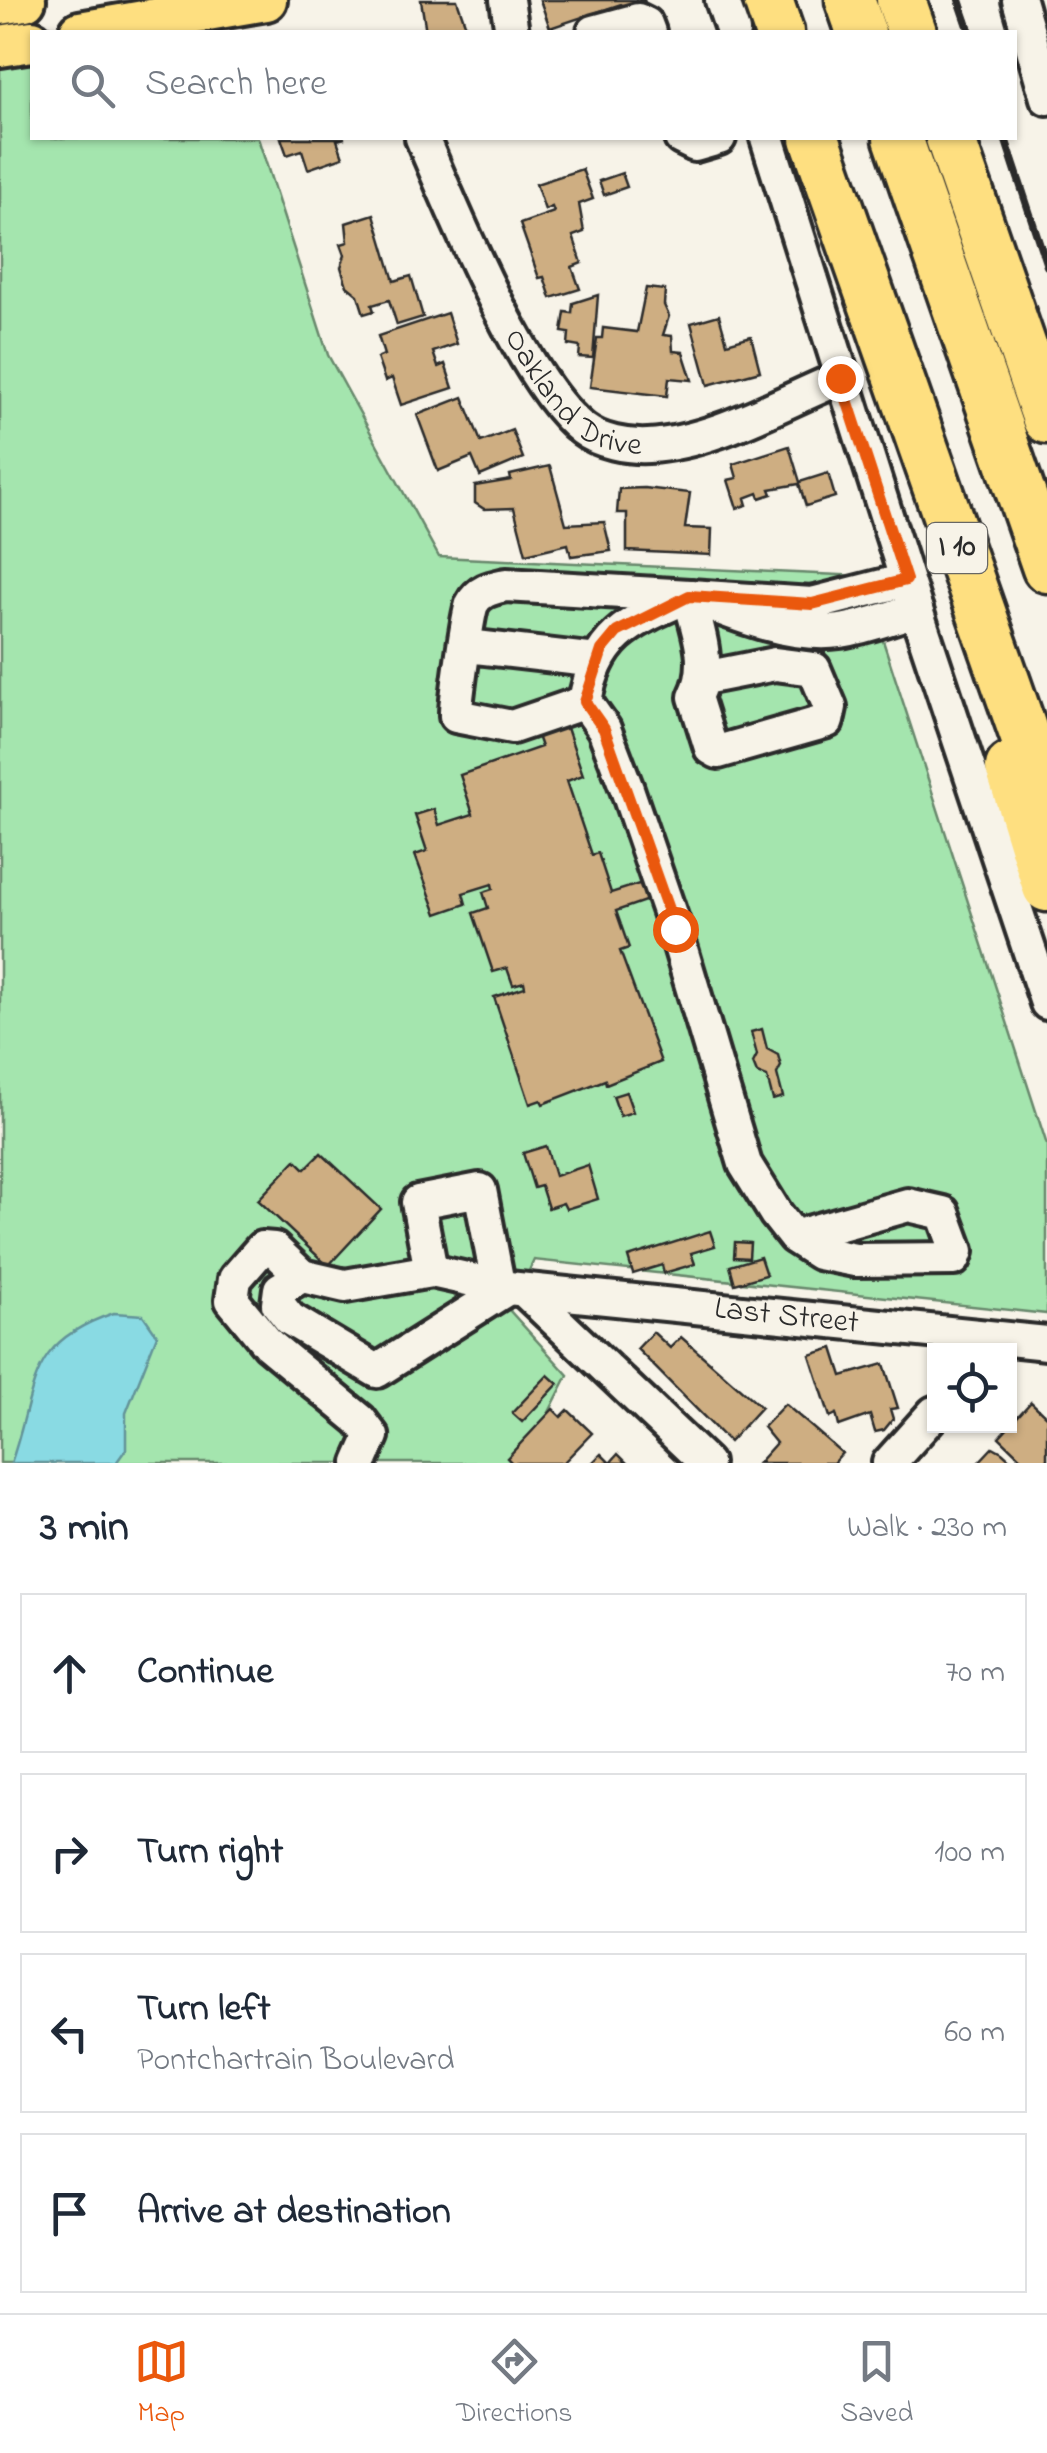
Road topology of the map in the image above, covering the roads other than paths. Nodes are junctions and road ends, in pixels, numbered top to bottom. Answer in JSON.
{"nodes":[{"id":1,"x":25,"y":0,"type":"edge"},
{"id":2,"x":266,"y":0,"type":"edge"},
{"id":3,"x":507,"y":0,"type":"edge"},
{"id":4,"x":722,"y":0,"type":"edge"},
{"id":5,"x":768,"y":0,"type":"edge"},
{"id":6,"x":850,"y":0,"type":"edge"},
{"id":7,"x":901,"y":0,"type":"edge"},
{"id":8,"x":1019,"y":0,"type":"edge"},
{"id":9,"x":0,"y":4,"type":"edge"},
{"id":10,"x":92,"y":30,"type":"edge"},
{"id":11,"x":512,"y":30,"type":"edge"},
{"id":12,"x":601,"y":30,"type":"edge"},
{"id":13,"x":648,"y":30,"type":"edge"},
{"id":14,"x":732,"y":30,"type":"edge"},
{"id":15,"x":778,"y":30,"type":"edge"},
{"id":16,"x":860,"y":30,"type":"edge"},
{"id":17,"x":911,"y":30,"type":"edge"},
{"id":18,"x":30,"y":40,"type":"edge"},
{"id":19,"x":0,"y":46,"type":"edge"},
{"id":20,"x":1047,"y":98,"type":"edge"},
{"id":21,"x":423,"y":140,"type":"edge"},
{"id":22,"x":686,"y":140,"type":"edge"},
{"id":23,"x":712,"y":140,"type":"edge"},
{"id":24,"x":767,"y":140,"type":"edge"},
{"id":25,"x":816,"y":140,"type":"edge"},
{"id":26,"x":899,"y":140,"type":"edge"},
{"id":27,"x":951,"y":140,"type":"edge"},
{"id":28,"x":840,"y":378,"type":"junction"},
{"id":29,"x":1047,"y":419,"type":"edge"},
{"id":30,"x":1047,"y":568,"type":"edge"},
{"id":31,"x":911,"y":595,"type":"junction"},
{"id":32,"x":689,"y":596,"type":"junction"},
{"id":33,"x":467,"y":646,"type":"junction"},
{"id":34,"x":597,"y":661,"type":"junction"},
{"id":35,"x":704,"y":678,"type":"dead end"},
{"id":36,"x":1012,"y":700,"type":"junction"},
{"id":37,"x":585,"y":702,"type":"junction"},
{"id":38,"x":1047,"y":800,"type":"edge"},
{"id":39,"x":1047,"y":887,"type":"edge"},
{"id":40,"x":1047,"y":1003,"type":"edge"},
{"id":41,"x":794,"y":1237,"type":"dead end"},
{"id":42,"x":430,"y":1271,"type":"junction"},
{"id":43,"x":302,"y":1276,"type":"junction"},
{"id":44,"x":511,"y":1288,"type":"junction"},
{"id":45,"x":1047,"y":1342,"type":"edge"},
{"id":46,"x":989,"y":1343,"type":"edge"},
{"id":47,"x":1017,"y":1343,"type":"edge"},
{"id":48,"x":927,"y":1421,"type":"edge"},
{"id":49,"x":360,"y":1463,"type":"edge"},
{"id":50,"x":706,"y":1463,"type":"edge"},
{"id":51,"x":888,"y":1463,"type":"edge"}],
"edges":[{"from":1,"to":9,"type":"main road"},
{"from":2,"to":10,"type":"main road"},
{"from":3,"to":11,"type":"street"},
{"from":4,"to":14,"type":"street"},
{"from":5,"to":15,"type":"highway"},
{"from":6,"to":16,"type":"highway"},
{"from":7,"to":17,"type":"highway"},
{"from":8,"to":20,"type":"street"},
{"from":12,"to":13,"type":"street"},
{"from":18,"to":19,"type":"main road"},
{"from":21,"to":28,"type":"street","name":"Oakland Drive"},
{"from":22,"to":23,"type":"street"},
{"from":24,"to":28,"type":"street"},
{"from":25,"to":36,"type":"highway","number":"I 10"},
{"from":26,"to":30,"type":"highway","number":"I 10"},
{"from":27,"to":29,"type":"highway"},
{"from":28,"to":31,"type":"street"},
{"from":31,"to":32,"type":"street"},
{"from":31,"to":40,"type":"street"},
{"from":32,"to":33,"type":"street"},
{"from":32,"to":34,"type":"street"},
{"from":32,"to":35,"type":"street"},
{"from":33,"to":34,"type":"street"},
{"from":33,"to":37,"type":"street"},
{"from":34,"to":37,"type":"street"},
{"from":36,"to":38,"type":"highway","number":"I 10"},
{"from":36,"to":39,"type":"highway"},
{"from":37,"to":41,"type":"street"},
{"from":42,"to":43,"type":"street"},
{"from":42,"to":44,"type":"street","name":"Last Street"},
{"from":42,"to":44,"type":"street"},
{"from":43,"to":44,"type":"street"},
{"from":43,"to":49,"type":"street"},
{"from":44,"to":46,"type":"street","name":"Last Street"},
{"from":44,"to":50,"type":"street"},
{"from":45,"to":47,"type":"street","name":"Last Street"},
{"from":48,"to":51,"type":"street"}]}
